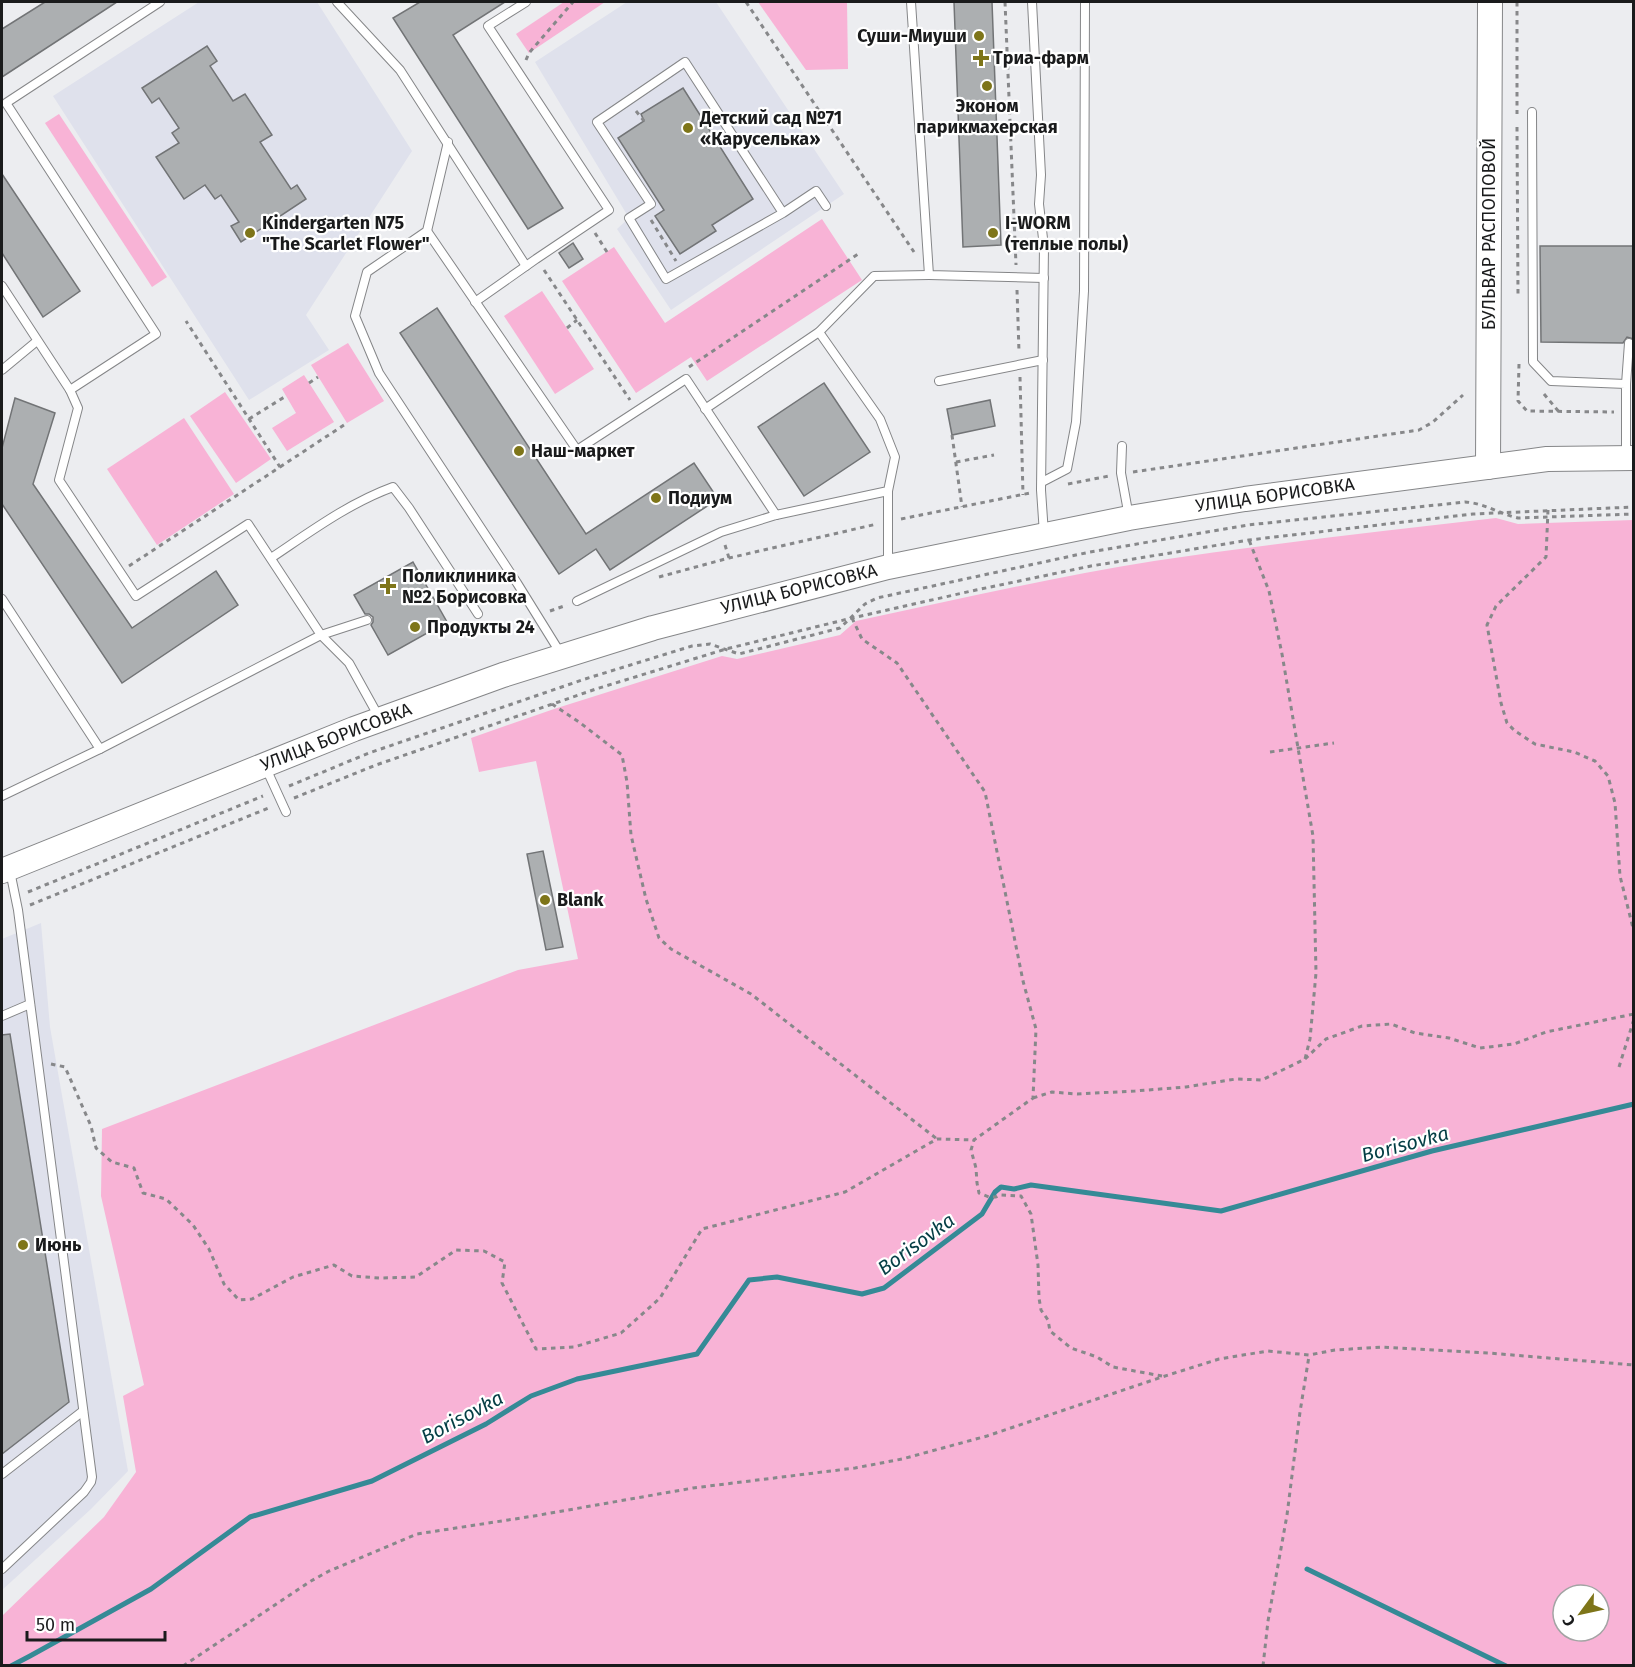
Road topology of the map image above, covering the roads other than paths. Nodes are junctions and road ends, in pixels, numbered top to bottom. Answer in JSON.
{"nodes":[{"id":1,"x":160,"y":2,"type":"edge"},
{"id":2,"x":337,"y":2,"type":"edge"},
{"id":3,"x":526,"y":2,"type":"edge"},
{"id":4,"x":911,"y":2,"type":"edge"},
{"id":5,"x":1032,"y":2,"type":"edge"},
{"id":6,"x":1085,"y":2,"type":"edge"},
{"id":7,"x":1490,"y":2,"type":"edge"},
{"id":8,"x":1532,"y":112,"type":"dead end"},
{"id":9,"x":448,"y":142,"type":"junction"},
{"id":10,"x":826,"y":206,"type":"dead end"},
{"id":11,"x":783,"y":213,"type":"junction"},
{"id":12,"x":427,"y":231,"type":"junction"},
{"id":13,"x":526,"y":266,"type":"junction"},
{"id":14,"x":930,"y":275,"type":"junction"},
{"id":15,"x":1044,"y":278,"type":"junction"},
{"id":16,"x":2,"y":286,"type":"edge"},
{"id":17,"x":475,"y":302,"type":"junction"},
{"id":18,"x":819,"y":332,"type":"junction"},
{"id":19,"x":37,"y":340,"type":"junction"},
{"id":20,"x":1629,"y":343,"type":"dead end"},
{"id":21,"x":1043,"y":360,"type":"junction"},
{"id":22,"x":2,"y":370,"type":"edge"},
{"id":23,"x":939,"y":381,"type":"dead end"},
{"id":24,"x":1626,"y":384,"type":"junction"},
{"id":25,"x":70,"y":390,"type":"junction"},
{"id":26,"x":705,"y":409,"type":"junction"},
{"id":27,"x":1122,"y":446,"type":"dead end"},
{"id":28,"x":1630,"y":458,"type":"edge"},
{"id":29,"x":1488,"y":467,"type":"junction"},
{"id":30,"x":1042,"y":486,"type":"junction"},
{"id":31,"x":888,"y":491,"type":"junction"},
{"id":32,"x":776,"y":515,"type":"junction"},
{"id":33,"x":1129,"y":518,"type":"junction"},
{"id":34,"x":1044,"y":534,"type":"junction"},
{"id":35,"x":271,"y":558,"type":"junction"},
{"id":36,"x":888,"y":567,"type":"junction"},
{"id":37,"x":2,"y":599,"type":"edge"},
{"id":38,"x":577,"y":601,"type":"road end"},
{"id":39,"x":478,"y":614,"type":"dead end"},
{"id":40,"x":368,"y":620,"type":"dead end"},
{"id":41,"x":321,"y":635,"type":"junction"},
{"id":42,"x":562,"y":656,"type":"junction"},
{"id":43,"x":380,"y":719,"type":"junction"},
{"id":44,"x":100,"y":749,"type":"junction"},
{"id":45,"x":264,"y":764,"type":"junction"},
{"id":46,"x":2,"y":796,"type":"edge"},
{"id":47,"x":286,"y":812,"type":"dead end"},
{"id":48,"x":6,"y":869,"type":"edge"},
{"id":49,"x":30,"y":1004,"type":"junction"},
{"id":50,"x":2,"y":1016,"type":"edge"},
{"id":51,"x":83,"y":1411,"type":"junction"},
{"id":52,"x":2,"y":1473,"type":"edge"},
{"id":53,"x":2,"y":1569,"type":"edge"}],
"edges":[{"from":1,"to":25,"type":"lane"},
{"from":2,"to":9,"type":"lane"},
{"from":3,"to":13,"type":"lane"},
{"from":4,"to":14,"type":"lane"},
{"from":5,"to":15,"type":"lane"},
{"from":6,"to":30,"type":"lane"},
{"from":7,"to":29,"type":"street","name":"БУЛЬВАР РАСПОПОВОЙ"},
{"from":8,"to":24,"type":"lane"},
{"from":9,"to":12,"type":"lane"},
{"from":9,"to":13,"type":"lane"},
{"from":10,"to":11,"type":"lane"},
{"from":11,"to":11,"type":"lane"},
{"from":12,"to":17,"type":"lane"},
{"from":12,"to":42,"type":"lane"},
{"from":13,"to":17,"type":"lane"},
{"from":14,"to":15,"type":"lane"},
{"from":14,"to":18,"type":"lane"},
{"from":15,"to":21,"type":"lane"},
{"from":16,"to":19,"type":"lane"},
{"from":17,"to":26,"type":"lane"},
{"from":18,"to":26,"type":"lane"},
{"from":18,"to":31,"type":"lane"},
{"from":19,"to":22,"type":"lane"},
{"from":19,"to":25,"type":"lane"},
{"from":20,"to":24,"type":"lane"},
{"from":21,"to":23,"type":"lane"},
{"from":21,"to":30,"type":"lane"},
{"from":24,"to":28,"type":"lane"},
{"from":25,"to":35,"type":"lane"},
{"from":26,"to":32,"type":"lane"},
{"from":27,"to":33,"type":"lane"},
{"from":28,"to":29,"type":"street","name":"УЛИЦА БОРИСОВКА"},
{"from":29,"to":33,"type":"street","name":"УЛИЦА БОРИСОВКА"},
{"from":30,"to":34,"type":"lane"},
{"from":31,"to":32,"type":"lane"},
{"from":31,"to":36,"type":"lane"},
{"from":32,"to":38,"type":"lane"},
{"from":33,"to":34,"type":"street","name":"УЛИЦА БОРИСОВКА"},
{"from":34,"to":36,"type":"street","name":"УЛИЦА БОРИСОВКА"},
{"from":35,"to":39,"type":"lane"},
{"from":35,"to":41,"type":"lane"},
{"from":36,"to":42,"type":"street","name":"УЛИЦА БОРИСОВКА"},
{"from":37,"to":44,"type":"lane"},
{"from":40,"to":41,"type":"lane"},
{"from":41,"to":43,"type":"lane"},
{"from":41,"to":44,"type":"lane"},
{"from":42,"to":43,"type":"street","name":"УЛИЦА БОРИСОВКА"},
{"from":43,"to":45,"type":"street","name":"УЛИЦА БОРИСОВКА"},
{"from":44,"to":46,"type":"lane"},
{"from":45,"to":47,"type":"lane"},
{"from":45,"to":48,"type":"street","name":"УЛИЦА БОРИСОВКА"},
{"from":48,"to":49,"type":"lane"},
{"from":49,"to":50,"type":"lane"},
{"from":49,"to":51,"type":"lane"},
{"from":51,"to":52,"type":"lane"},
{"from":51,"to":53,"type":"lane"}]}
